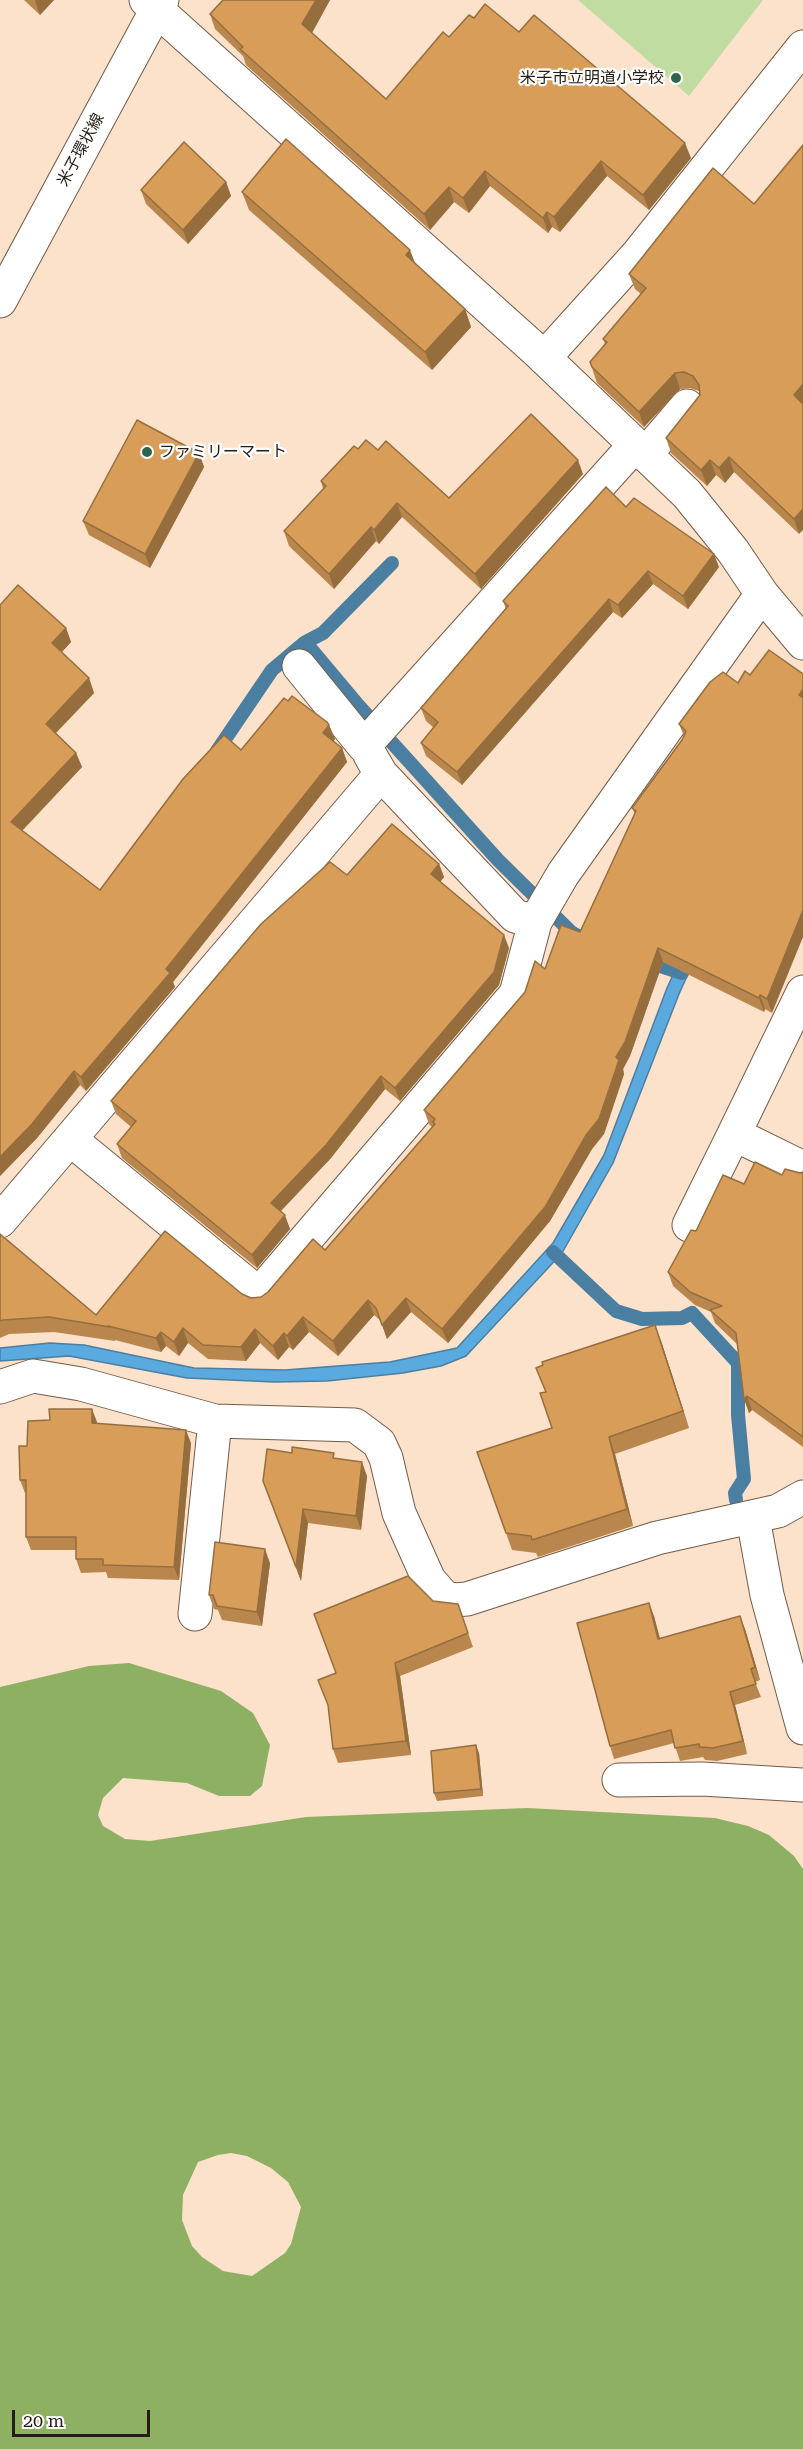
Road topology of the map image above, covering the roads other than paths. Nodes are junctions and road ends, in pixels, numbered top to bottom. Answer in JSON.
{"nodes":[{"id":1,"x":155,"y":3,"type":"edge"},
{"id":2,"x":803,"y":47,"type":"edge"},
{"id":3,"x":0,"y":301,"type":"edge"},
{"id":4,"x":544,"y":358,"type":"junction"},
{"id":5,"x":687,"y":406,"type":"dead end"},
{"id":6,"x":640,"y":450,"type":"junction"},
{"id":7,"x":762,"y":594,"type":"junction"},
{"id":8,"x":803,"y":643,"type":"edge"},
{"id":9,"x":299,"y":666,"type":"dead end"},
{"id":10,"x":364,"y":746,"type":"junction"},
{"id":11,"x":381,"y":774,"type":"junction"},
{"id":12,"x":535,"y":922,"type":"junction"},
{"id":13,"x":803,"y":992,"type":"edge"},
{"id":14,"x":734,"y":1134,"type":"junction"},
{"id":15,"x":70,"y":1139,"type":"junction"},
{"id":16,"x":803,"y":1168,"type":"edge"},
{"id":17,"x":0,"y":1221,"type":"edge"},
{"id":18,"x":689,"y":1225,"type":"dead end"},
{"id":19,"x":0,"y":1387,"type":"edge"},
{"id":20,"x":215,"y":1420,"type":"junction"},
{"id":21,"x":803,"y":1497,"type":"edge"},
{"id":22,"x":753,"y":1518,"type":"junction"},
{"id":23,"x":195,"y":1614,"type":"dead end"},
{"id":24,"x":803,"y":1728,"type":"edge"},
{"id":25,"x":619,"y":1780,"type":"dead end"},
{"id":26,"x":803,"y":1785,"type":"edge"}],
"edges":[{"from":1,"to":3,"type":"street","name":"米子環状線"},
{"from":1,"to":4,"type":"street"},
{"from":2,"to":4,"type":"street"},
{"from":4,"to":6,"type":"street"},
{"from":5,"to":6,"type":"street"},
{"from":6,"to":7,"type":"street"},
{"from":6,"to":10,"type":"street"},
{"from":7,"to":8,"type":"street"},
{"from":7,"to":12,"type":"street"},
{"from":9,"to":10,"type":"street"},
{"from":10,"to":11,"type":"street"},
{"from":11,"to":12,"type":"street"},
{"from":11,"to":15,"type":"street"},
{"from":12,"to":15,"type":"street"},
{"from":13,"to":14,"type":"street"},
{"from":14,"to":16,"type":"street"},
{"from":14,"to":18,"type":"street"},
{"from":15,"to":17,"type":"street"},
{"from":19,"to":20,"type":"street"},
{"from":20,"to":22,"type":"street"},
{"from":20,"to":23,"type":"street"},
{"from":21,"to":22,"type":"street"},
{"from":22,"to":24,"type":"street"},
{"from":25,"to":26,"type":"street"}]}
